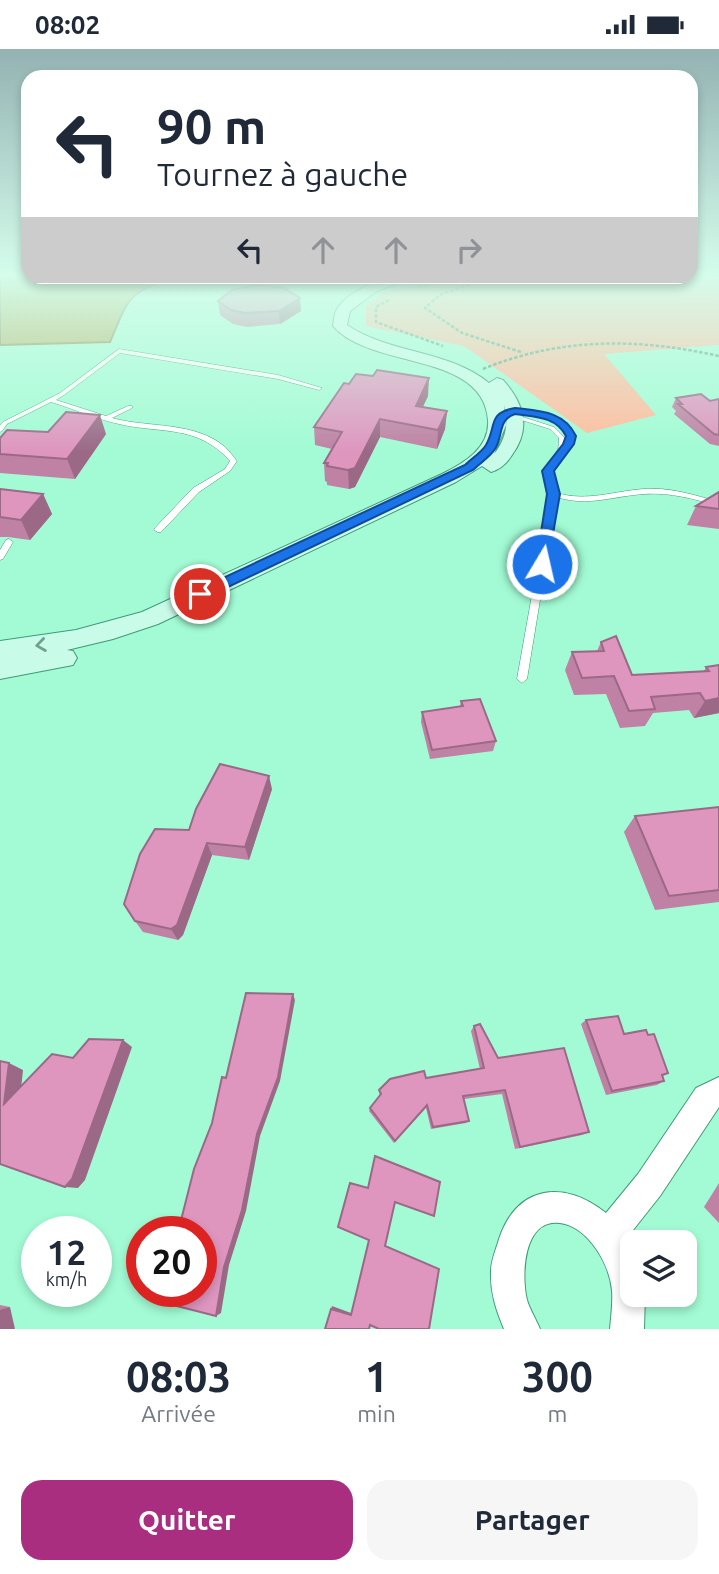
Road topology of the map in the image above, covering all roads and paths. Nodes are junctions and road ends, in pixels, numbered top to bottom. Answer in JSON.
{"nodes":[{"id":1,"x":348,"y":333,"type":"edge"},
{"id":2,"x":407,"y":333,"type":"edge"},
{"id":3,"x":462,"y":333,"type":"edge"},
{"id":4,"x":454,"y":349,"type":"dead end"},
{"id":5,"x":522,"y":353,"type":"junction"},
{"id":6,"x":719,"y":356,"type":"edge"},
{"id":7,"x":482,"y":371,"type":"junction"},
{"id":8,"x":319,"y":388,"type":"dead end"},
{"id":9,"x":50,"y":400,"type":"junction"},
{"id":10,"x":130,"y":407,"type":"dead end"},
{"id":11,"x":509,"y":416,"type":"junction"},
{"id":12,"x":104,"y":420,"type":"junction"},
{"id":13,"x":0,"y":430,"type":"edge"},
{"id":14,"x":561,"y":453,"type":"junction"},
{"id":15,"x":554,"y":494,"type":"junction"},
{"id":16,"x":719,"y":504,"type":"edge"},
{"id":17,"x":158,"y":530,"type":"dead end"},
{"id":18,"x":9,"y":542,"type":"dead end"},
{"id":19,"x":0,"y":557,"type":"edge"},
{"id":20,"x":0,"y":650,"type":"edge"},
{"id":21,"x":0,"y":669,"type":"edge"},
{"id":22,"x":522,"y":680,"type":"dead end"},
{"id":23,"x":719,"y":1090,"type":"edge"},
{"id":24,"x":608,"y":1236,"type":"junction"},
{"id":25,"x":523,"y":1329,"type":"edge"},
{"id":26,"x":627,"y":1329,"type":"edge"}],
"edges":[{"from":1,"to":7,"type":"main road"},
{"from":2,"to":4,"type":"path"},
{"from":3,"to":5,"type":"path"},
{"from":5,"to":6,"type":"path"},
{"from":5,"to":7,"type":"path"},
{"from":7,"to":11,"type":"main road"},
{"from":8,"to":9,"type":"lane"},
{"from":9,"to":12,"type":"lane"},
{"from":9,"to":13,"type":"lane"},
{"from":10,"to":12,"type":"lane"},
{"from":11,"to":14,"type":"lane"},
{"from":11,"to":14,"type":"lane"},
{"from":11,"to":20,"type":"main road","one_way":true},
{"from":11,"to":21,"type":"main road"},
{"from":12,"to":17,"type":"lane"},
{"from":14,"to":15,"type":"lane"},
{"from":15,"to":16,"type":"lane"},
{"from":15,"to":22,"type":"lane"},
{"from":18,"to":19,"type":"lane"},
{"from":23,"to":24,"type":"street"},
{"from":24,"to":25,"type":"street"},
{"from":24,"to":26,"type":"street"}]}
